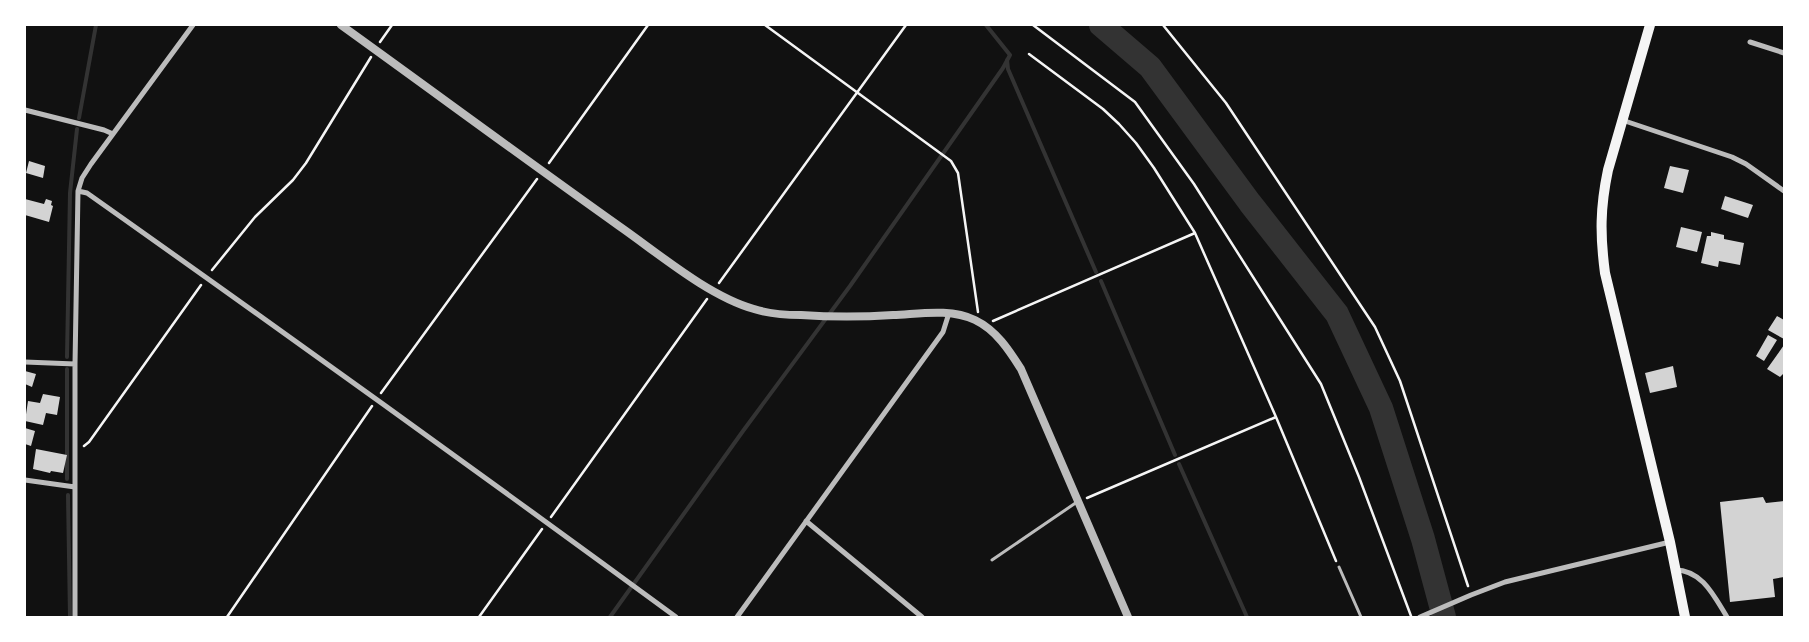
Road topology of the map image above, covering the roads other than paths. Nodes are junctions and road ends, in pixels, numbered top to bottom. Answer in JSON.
{"nodes":[{"id":1,"x":193,"y":25,"type":"edge"},
{"id":2,"x":341,"y":25,"type":"edge"},
{"id":3,"x":1650,"y":25,"type":"edge"},
{"id":4,"x":1750,"y":42,"type":"dead end"},
{"id":5,"x":1784,"y":53,"type":"edge"},
{"id":6,"x":25,"y":110,"type":"edge"},
{"id":7,"x":1622,"y":120,"type":"junction"},
{"id":8,"x":113,"y":134,"type":"junction"},
{"id":9,"x":1784,"y":191,"type":"edge"},
{"id":10,"x":78,"y":192,"type":"junction"},
{"id":11,"x":949,"y":313,"type":"junction"},
{"id":12,"x":25,"y":362,"type":"edge"},
{"id":13,"x":75,"y":364,"type":"junction"},
{"id":14,"x":25,"y":480,"type":"edge"},
{"id":15,"x":75,"y":487,"type":"junction"},
{"id":16,"x":1077,"y":502,"type":"junction"},
{"id":17,"x":806,"y":521,"type":"junction"},
{"id":18,"x":1670,"y":542,"type":"junction"},
{"id":19,"x":992,"y":560,"type":"dead end"},
{"id":20,"x":1339,"y":567,"type":"road end"},
{"id":21,"x":1674,"y":570,"type":"junction"},
{"id":22,"x":76,"y":617,"type":"edge"},
{"id":23,"x":676,"y":617,"type":"edge"},
{"id":24,"x":737,"y":617,"type":"edge"},
{"id":25,"x":922,"y":617,"type":"edge"},
{"id":26,"x":1128,"y":617,"type":"edge"},
{"id":27,"x":1361,"y":617,"type":"edge"},
{"id":28,"x":1420,"y":617,"type":"edge"},
{"id":29,"x":1685,"y":617,"type":"edge"},
{"id":30,"x":1727,"y":617,"type":"edge"}],
"edges":[{"from":1,"to":8,"type":"street"},
{"from":2,"to":11,"type":"street"},
{"from":3,"to":7,"type":"highway"},
{"from":4,"to":5,"type":"street"},
{"from":6,"to":8,"type":"street"},
{"from":7,"to":9,"type":"street"},
{"from":7,"to":18,"type":"highway"},
{"from":8,"to":10,"type":"street"},
{"from":10,"to":13,"type":"street"},
{"from":10,"to":23,"type":"street"},
{"from":11,"to":16,"type":"street"},
{"from":11,"to":17,"type":"street"},
{"from":12,"to":13,"type":"street"},
{"from":13,"to":15,"type":"street"},
{"from":14,"to":15,"type":"street"},
{"from":15,"to":22,"type":"street"},
{"from":16,"to":19,"type":"lane"},
{"from":16,"to":26,"type":"street"},
{"from":17,"to":24,"type":"street"},
{"from":17,"to":25,"type":"street"},
{"from":18,"to":21,"type":"highway"},
{"from":18,"to":28,"type":"street"},
{"from":20,"to":27,"type":"lane"},
{"from":21,"to":29,"type":"highway"},
{"from":21,"to":30,"type":"street"}]}
